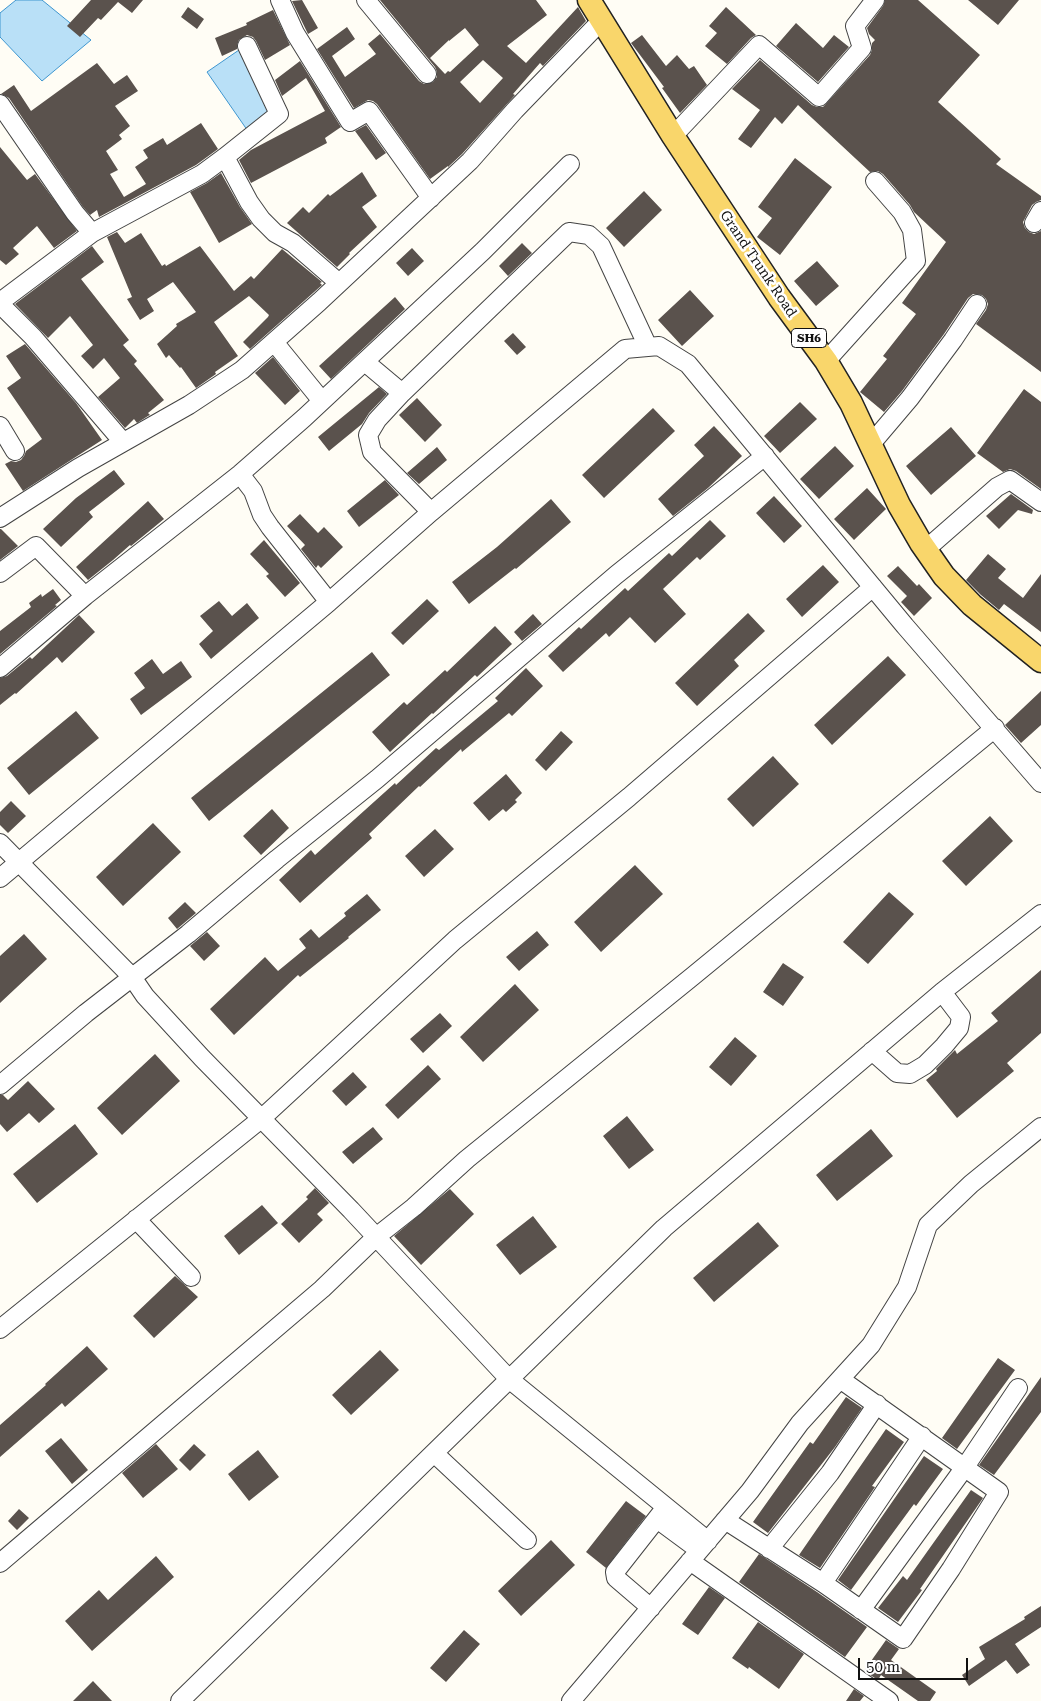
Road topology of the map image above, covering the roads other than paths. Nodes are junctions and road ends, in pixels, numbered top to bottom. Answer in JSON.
{"nodes":[{"id":1,"x":280,"y":0,"type":"edge"},
{"id":2,"x":366,"y":0,"type":"edge"},
{"id":3,"x":589,"y":0,"type":"edge"},
{"id":4,"x":875,"y":0,"type":"edge"},
{"id":5,"x":602,"y":20,"type":"junction"},
{"id":6,"x":247,"y":46,"type":"dead end"},
{"id":7,"x":427,"y":74,"type":"dead end"},
{"id":8,"x":0,"y":104,"type":"edge"},
{"id":9,"x":673,"y":136,"type":"junction"},
{"id":10,"x":226,"y":157,"type":"junction"},
{"id":11,"x":570,"y":164,"type":"dead end"},
{"id":12,"x":875,"y":181,"type":"dead end"},
{"id":13,"x":431,"y":198,"type":"junction"},
{"id":14,"x":92,"y":233,"type":"junction"},
{"id":15,"x":338,"y":282,"type":"junction"},
{"id":16,"x":0,"y":303,"type":"edge"},
{"id":17,"x":977,"y":304,"type":"dead end"},
{"id":18,"x":274,"y":342,"type":"junction"},
{"id":19,"x":648,"y":347,"type":"junction"},
{"id":20,"x":826,"y":361,"type":"junction"},
{"id":21,"x":365,"y":362,"type":"junction"},
{"id":22,"x":402,"y":393,"type":"junction"},
{"id":23,"x":322,"y":401,"type":"junction"},
{"id":24,"x":0,"y":426,"type":"edge"},
{"id":25,"x":123,"y":442,"type":"junction"},
{"id":26,"x":870,"y":444,"type":"junction"},
{"id":27,"x":15,"y":451,"type":"dead end"},
{"id":28,"x":765,"y":456,"type":"junction"},
{"id":29,"x":240,"y":474,"type":"junction"},
{"id":30,"x":1041,"y":502,"type":"edge"},
{"id":31,"x":431,"y":512,"type":"junction"},
{"id":32,"x":0,"y":518,"type":"edge"},
{"id":33,"x":925,"y":550,"type":"junction"},
{"id":34,"x":0,"y":572,"type":"edge"},
{"id":35,"x":873,"y":587,"type":"junction"},
{"id":36,"x":85,"y":596,"type":"junction"},
{"id":37,"x":329,"y":602,"type":"junction"},
{"id":38,"x":1041,"y":661,"type":"edge"},
{"id":39,"x":0,"y":668,"type":"edge"},
{"id":40,"x":995,"y":728,"type":"junction"},
{"id":41,"x":1041,"y":783,"type":"edge"},
{"id":42,"x":0,"y":843,"type":"edge"},
{"id":43,"x":19,"y":864,"type":"junction"},
{"id":44,"x":0,"y":878,"type":"edge"},
{"id":45,"x":1041,"y":914,"type":"edge"},
{"id":46,"x":132,"y":977,"type":"junction"},
{"id":47,"x":942,"y":992,"type":"junction"},
{"id":48,"x":872,"y":1051,"type":"junction"},
{"id":49,"x":0,"y":1085,"type":"edge"},
{"id":50,"x":261,"y":1118,"type":"junction"},
{"id":51,"x":1041,"y":1127,"type":"edge"},
{"id":52,"x":136,"y":1219,"type":"junction"},
{"id":53,"x":376,"y":1237,"type":"junction"},
{"id":54,"x":191,"y":1277,"type":"dead end"},
{"id":55,"x":0,"y":1329,"type":"edge"},
{"id":56,"x":509,"y":1379,"type":"junction"},
{"id":57,"x":840,"y":1379,"type":"junction"},
{"id":58,"x":1018,"y":1388,"type":"dead end"},
{"id":59,"x":876,"y":1404,"type":"junction"},
{"id":60,"x":922,"y":1436,"type":"junction"},
{"id":61,"x":434,"y":1453,"type":"junction"},
{"id":62,"x":965,"y":1467,"type":"junction"},
{"id":63,"x":661,"y":1513,"type":"junction"},
{"id":64,"x":725,"y":1520,"type":"junction"},
{"id":65,"x":527,"y":1540,"type":"dead end"},
{"id":66,"x":769,"y":1549,"type":"junction"},
{"id":67,"x":699,"y":1551,"type":"junction"},
{"id":68,"x":0,"y":1564,"type":"edge"},
{"id":69,"x":823,"y":1583,"type":"junction"},
{"id":70,"x":650,"y":1608,"type":"junction"},
{"id":71,"x":862,"y":1610,"type":"junction"},
{"id":72,"x":180,"y":1701,"type":"edge"},
{"id":73,"x":571,"y":1701,"type":"edge"},
{"id":74,"x":889,"y":1701,"type":"edge"}],
"edges":[{"from":1,"to":13,"type":"street"},
{"from":2,"to":7,"type":"street"},
{"from":3,"to":5,"type":"main road","name":"Grand Trunk Road","number":"SH6"},
{"from":4,"to":9,"type":"street"},
{"from":5,"to":9,"type":"main road","name":"Grand Trunk Road","number":"SH6"},
{"from":5,"to":13,"type":"street"},
{"from":6,"to":10,"type":"street"},
{"from":8,"to":14,"type":"street"},
{"from":9,"to":20,"type":"main road","name":"Grand Trunk Road","number":"SH6"},
{"from":10,"to":14,"type":"street"},
{"from":10,"to":15,"type":"street"},
{"from":11,"to":21,"type":"street"},
{"from":12,"to":20,"type":"street"},
{"from":13,"to":15,"type":"street"},
{"from":14,"to":16,"type":"street"},
{"from":15,"to":18,"type":"street"},
{"from":16,"to":25,"type":"street"},
{"from":17,"to":26,"type":"street"},
{"from":18,"to":23,"type":"street"},
{"from":18,"to":25,"type":"street"},
{"from":19,"to":22,"type":"street"},
{"from":19,"to":28,"type":"street"},
{"from":19,"to":31,"type":"street"},
{"from":20,"to":26,"type":"main road","name":"Grand Trunk Road","number":"SH6"},
{"from":21,"to":22,"type":"street"},
{"from":21,"to":23,"type":"street"},
{"from":22,"to":31,"type":"street"},
{"from":23,"to":29,"type":"street"},
{"from":24,"to":27,"type":"street"},
{"from":25,"to":32,"type":"street"},
{"from":26,"to":33,"type":"main road","name":"Grand Trunk Road","number":"SH6"},
{"from":28,"to":35,"type":"street"},
{"from":28,"to":46,"type":"street"},
{"from":29,"to":36,"type":"street"},
{"from":29,"to":37,"type":"street"},
{"from":30,"to":33,"type":"street"},
{"from":31,"to":37,"type":"street"},
{"from":33,"to":38,"type":"main road","name":"Grand Trunk Road","number":"SH6"},
{"from":34,"to":36,"type":"street"},
{"from":35,"to":40,"type":"street"},
{"from":35,"to":50,"type":"street"},
{"from":36,"to":39,"type":"street"},
{"from":37,"to":43,"type":"street"},
{"from":40,"to":41,"type":"street"},
{"from":40,"to":53,"type":"street"},
{"from":42,"to":43,"type":"street"},
{"from":43,"to":44,"type":"street"},
{"from":43,"to":46,"type":"street"},
{"from":45,"to":47,"type":"street"},
{"from":46,"to":49,"type":"street"},
{"from":46,"to":50,"type":"street"},
{"from":47,"to":48,"type":"street"},
{"from":47,"to":48,"type":"street"},
{"from":48,"to":56,"type":"street"},
{"from":50,"to":52,"type":"street"},
{"from":50,"to":53,"type":"street"},
{"from":51,"to":57,"type":"street"},
{"from":52,"to":54,"type":"street"},
{"from":52,"to":55,"type":"street"},
{"from":53,"to":56,"type":"street"},
{"from":53,"to":68,"type":"street"},
{"from":56,"to":61,"type":"street"},
{"from":56,"to":63,"type":"street"},
{"from":57,"to":59,"type":"street"},
{"from":57,"to":64,"type":"street"},
{"from":58,"to":62,"type":"street"},
{"from":59,"to":60,"type":"street"},
{"from":59,"to":66,"type":"street"},
{"from":60,"to":62,"type":"street"},
{"from":60,"to":69,"type":"street"},
{"from":61,"to":65,"type":"street"},
{"from":61,"to":72,"type":"street"},
{"from":62,"to":71,"type":"street"},
{"from":62,"to":71,"type":"street"},
{"from":63,"to":67,"type":"street"},
{"from":63,"to":70,"type":"street"},
{"from":64,"to":66,"type":"street"},
{"from":64,"to":67,"type":"street"},
{"from":66,"to":69,"type":"street"},
{"from":67,"to":70,"type":"street"},
{"from":67,"to":74,"type":"street"},
{"from":69,"to":71,"type":"street"},
{"from":70,"to":73,"type":"street"}]}
